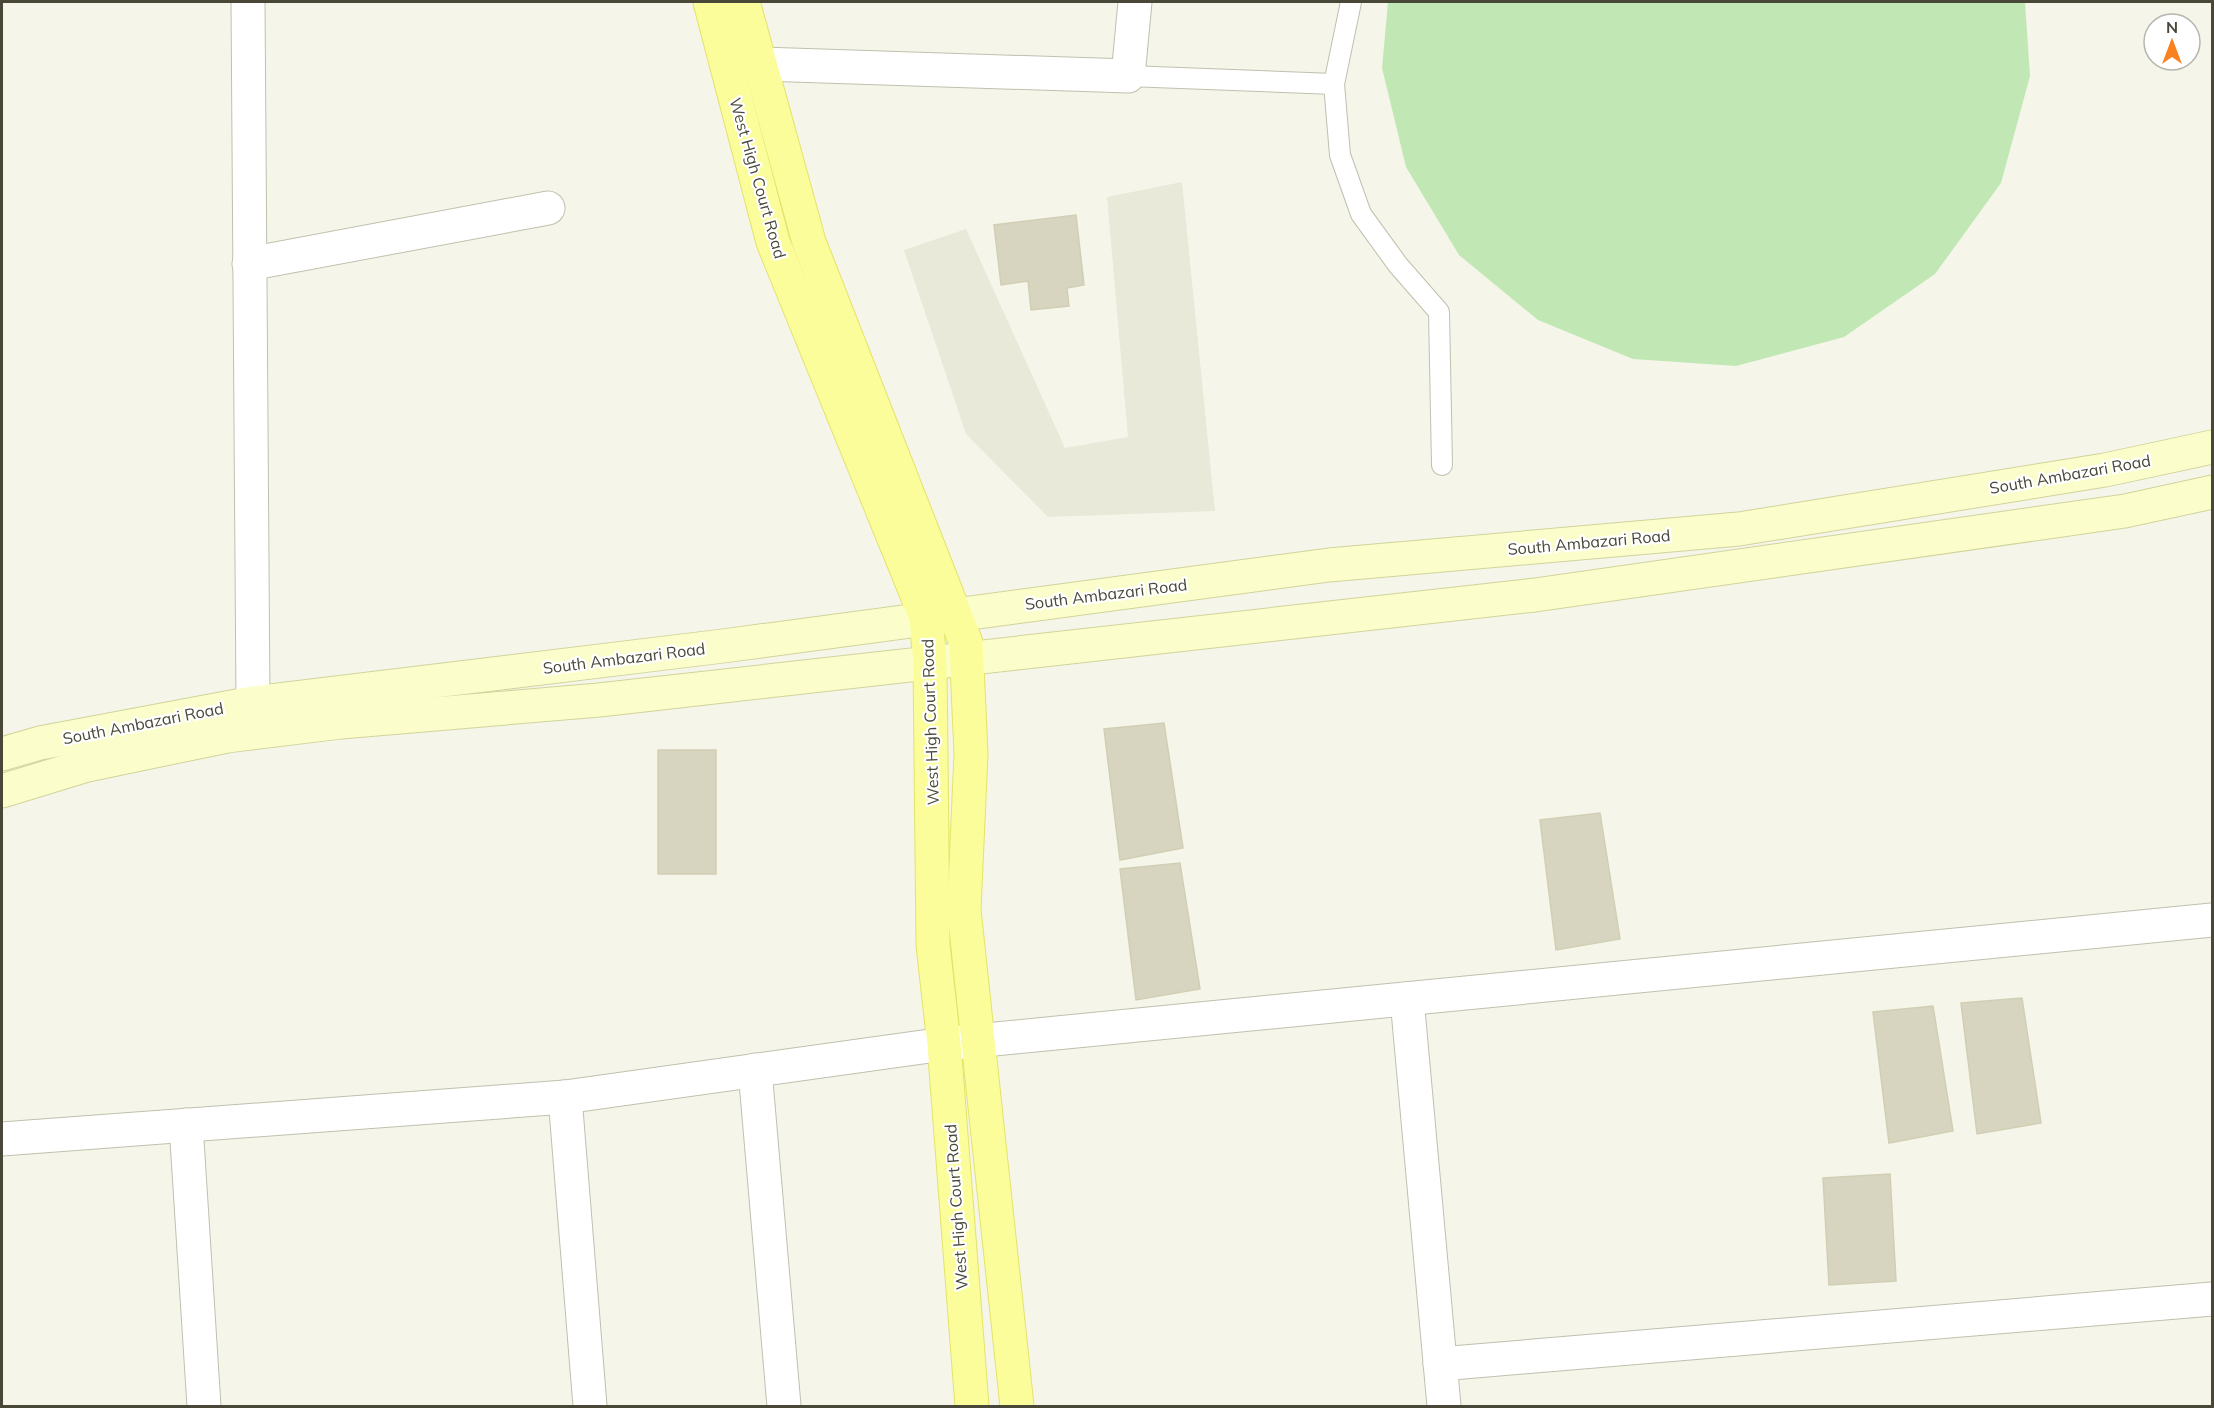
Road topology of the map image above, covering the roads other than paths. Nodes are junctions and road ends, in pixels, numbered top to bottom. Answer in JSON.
{"nodes":[{"id":1,"x":248,"y":2,"type":"edge"},
{"id":2,"x":710,"y":2,"type":"edge"},
{"id":3,"x":743,"y":2,"type":"edge"},
{"id":4,"x":1135,"y":2,"type":"edge"},
{"id":5,"x":1351,"y":2,"type":"edge"},
{"id":6,"x":760,"y":64,"type":"junction"},
{"id":7,"x":1128,"y":76,"type":"junction"},
{"id":8,"x":1334,"y":84,"type":"junction"},
{"id":9,"x":548,"y":208,"type":"dead end"},
{"id":10,"x":249,"y":264,"type":"junction"},
{"id":11,"x":2212,"y":447,"type":"edge"},
{"id":12,"x":1442,"y":465,"type":"dead end"},
{"id":13,"x":2212,"y":492,"type":"edge"},
{"id":14,"x":954,"y":633,"type":"junction"},
{"id":15,"x":930,"y":663,"type":"junction"},
{"id":16,"x":253,"y":703,"type":"junction"},
{"id":17,"x":2,"y":754,"type":"edge"},
{"id":18,"x":2,"y":791,"type":"edge"},
{"id":19,"x":2212,"y":920,"type":"edge"},
{"id":20,"x":1407,"y":999,"type":"junction"},
{"id":21,"x":978,"y":1041,"type":"junction"},
{"id":22,"x":944,"y":1044,"type":"junction"},
{"id":23,"x":755,"y":1070,"type":"junction"},
{"id":24,"x":566,"y":1097,"type":"junction"},
{"id":25,"x":186,"y":1125,"type":"junction"},
{"id":26,"x":2,"y":1139,"type":"edge"},
{"id":27,"x":2212,"y":1299,"type":"edge"},
{"id":28,"x":1440,"y":1364,"type":"junction"},
{"id":29,"x":204,"y":1407,"type":"edge"},
{"id":30,"x":590,"y":1407,"type":"edge"},
{"id":31,"x":784,"y":1407,"type":"edge"},
{"id":32,"x":972,"y":1407,"type":"edge"},
{"id":33,"x":1017,"y":1407,"type":"edge"},
{"id":34,"x":1444,"y":1407,"type":"edge"}],
"edges":[{"from":1,"to":10,"type":"street"},
{"from":2,"to":14,"type":"main road","name":"West High Court Road"},
{"from":3,"to":6,"type":"main road","name":"West High Court Road"},
{"from":4,"to":7,"type":"street"},
{"from":5,"to":8,"type":"lane"},
{"from":6,"to":7,"type":"street"},
{"from":6,"to":14,"type":"main road","name":"West High Court Road"},
{"from":7,"to":8,"type":"lane"},
{"from":8,"to":12,"type":"lane"},
{"from":9,"to":10,"type":"street"},
{"from":10,"to":16,"type":"street"},
{"from":11,"to":14,"type":"main road","name":"South Ambazari Road"},
{"from":13,"to":14,"type":"main road","name":"South Ambazari Road"},
{"from":14,"to":15,"type":"main road","name":"West High Court Road"},
{"from":14,"to":15,"type":"main road","name":"South Ambazari Road"},
{"from":14,"to":16,"type":"main road","name":"South Ambazari Road"},
{"from":14,"to":21,"type":"main road"},
{"from":15,"to":18,"type":"main road","name":"South Ambazari Road"},
{"from":15,"to":22,"type":"main road","name":"West High Court Road"},
{"from":16,"to":17,"type":"main road","name":"South Ambazari Road"},
{"from":19,"to":20,"type":"street"},
{"from":20,"to":21,"type":"street"},
{"from":20,"to":28,"type":"street"},
{"from":21,"to":22,"type":"street"},
{"from":21,"to":33,"type":"main road"},
{"from":22,"to":23,"type":"street"},
{"from":22,"to":32,"type":"main road","name":"West High Court Road"},
{"from":23,"to":24,"type":"street"},
{"from":23,"to":31,"type":"street"},
{"from":24,"to":25,"type":"street"},
{"from":24,"to":30,"type":"street"},
{"from":25,"to":26,"type":"street"},
{"from":25,"to":29,"type":"street"},
{"from":27,"to":28,"type":"street"},
{"from":28,"to":34,"type":"street"}]}
